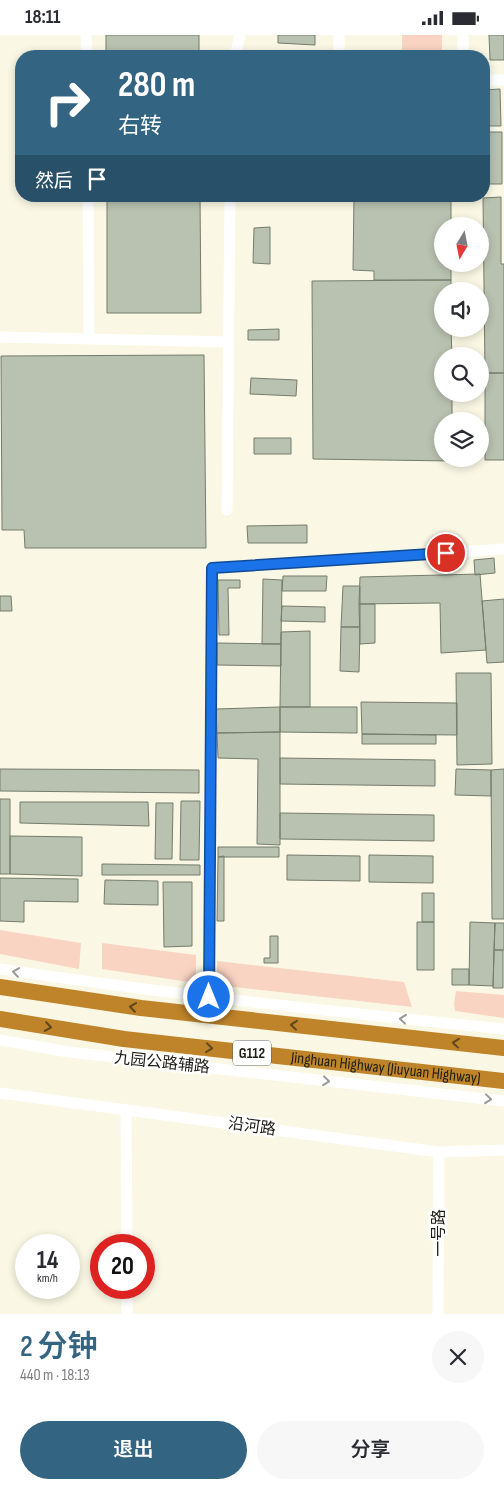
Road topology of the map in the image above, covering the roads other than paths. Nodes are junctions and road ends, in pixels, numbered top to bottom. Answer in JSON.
{"nodes":[{"id":1,"x":86,"y":35,"type":"edge"},
{"id":2,"x":240,"y":35,"type":"edge"},
{"id":3,"x":339,"y":35,"type":"edge"},
{"id":4,"x":464,"y":35,"type":"edge"},
{"id":5,"x":86,"y":50,"type":"edge"},
{"id":6,"x":236,"y":50,"type":"edge"},
{"id":7,"x":339,"y":50,"type":"edge"},
{"id":8,"x":464,"y":50,"type":"edge"},
{"id":9,"x":490,"y":80,"type":"edge"},
{"id":10,"x":504,"y":80,"type":"edge"},
{"id":11,"x":88,"y":202,"type":"edge"},
{"id":12,"x":230,"y":202,"type":"edge"},
{"id":13,"x":0,"y":337,"type":"edge"},
{"id":14,"x":89,"y":339,"type":"junction"},
{"id":15,"x":229,"y":342,"type":"junction"},
{"id":16,"x":228,"y":510,"type":"dead end"},
{"id":17,"x":504,"y":549,"type":"edge"},
{"id":18,"x":0,"y":969,"type":"edge"},
{"id":19,"x":0,"y":987,"type":"edge"},
{"id":20,"x":209,"y":997,"type":"junction"},
{"id":21,"x":0,"y":1019,"type":"edge"},
{"id":22,"x":504,"y":1029,"type":"edge"},
{"id":23,"x":0,"y":1041,"type":"edge"},
{"id":24,"x":504,"y":1048,"type":"edge"},
{"id":25,"x":504,"y":1081,"type":"edge"},
{"id":26,"x":0,"y":1093,"type":"edge"},
{"id":27,"x":504,"y":1101,"type":"edge"},
{"id":28,"x":126,"y":1110,"type":"junction"},
{"id":29,"x":504,"y":1150,"type":"edge"},
{"id":30,"x":439,"y":1151,"type":"junction"},
{"id":31,"x":126,"y":1234,"type":"edge"},
{"id":32,"x":126,"y":1299,"type":"edge"},
{"id":33,"x":126,"y":1314,"type":"edge"},
{"id":34,"x":438,"y":1314,"type":"edge"}],
"edges":[{"from":1,"to":5,"type":"street"},
{"from":2,"to":6,"type":"street"},
{"from":3,"to":7,"type":"street"},
{"from":4,"to":8,"type":"street"},
{"from":9,"to":10,"type":"street"},
{"from":11,"to":14,"type":"street"},
{"from":12,"to":15,"type":"street"},
{"from":13,"to":14,"type":"street"},
{"from":14,"to":15,"type":"street"},
{"from":15,"to":16,"type":"street"},
{"from":17,"to":20,"type":"street"},
{"from":20,"to":18,"type":"street","one_way":true},
{"from":24,"to":19,"type":"highway","name":"Jinghuan Highway (Jiuyuan Highway)","number":"G112","one_way":true},
{"from":22,"to":20,"type":"street","one_way":true},
{"from":21,"to":25,"type":"highway","name":"Jinghuan Highway (Jiuyuan Highway)","number":"G112","one_way":true},
{"from":23,"to":27,"type":"street","name":"九园公路辅路","one_way":true},
{"from":26,"to":28,"type":"street","name":"沿河路"},
{"from":28,"to":30,"type":"street","name":"沿河路"},
{"from":28,"to":31,"type":"street"},
{"from":29,"to":30,"type":"street","name":"沿河路"},
{"from":30,"to":34,"type":"street","name":"一号路"},
{"from":32,"to":33,"type":"street"}]}
